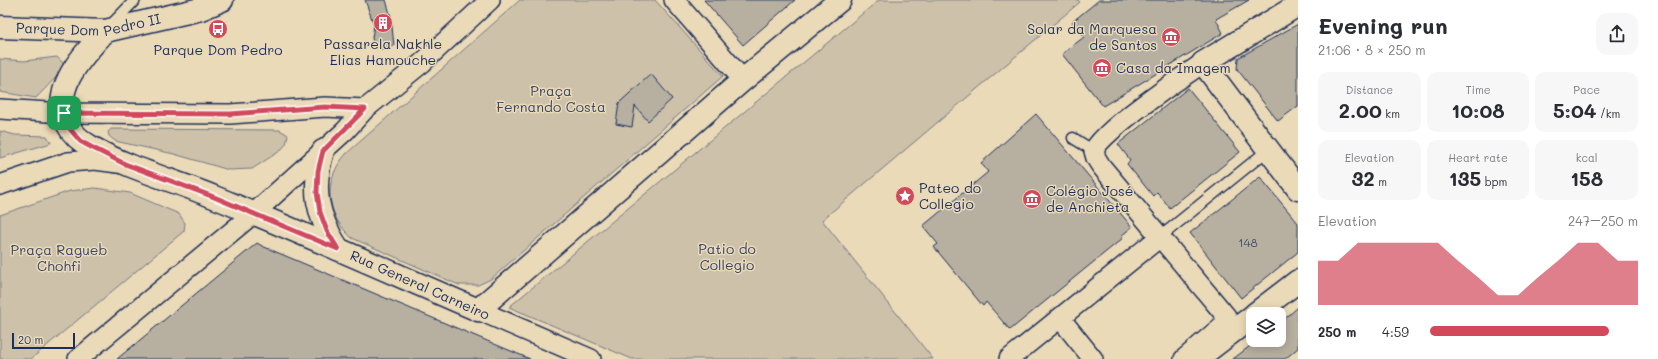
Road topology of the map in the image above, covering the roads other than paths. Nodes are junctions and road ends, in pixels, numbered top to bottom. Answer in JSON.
{"nodes":[{"id":1,"x":135,"y":0,"type":"edge"},
{"id":2,"x":222,"y":0,"type":"edge"},
{"id":3,"x":490,"y":0,"type":"edge"},
{"id":4,"x":674,"y":0,"type":"edge"},
{"id":5,"x":839,"y":0,"type":"edge"},
{"id":6,"x":1298,"y":5,"type":"edge"},
{"id":7,"x":0,"y":27,"type":"edge"},
{"id":8,"x":105,"y":31,"type":"junction"},
{"id":9,"x":1203,"y":63,"type":"junction"},
{"id":10,"x":743,"y":80,"type":"junction"},
{"id":11,"x":0,"y":109,"type":"edge"},
{"id":12,"x":365,"y":109,"type":"junction"},
{"id":13,"x":64,"y":113,"type":"junction"},
{"id":14,"x":1074,"y":138,"type":"dead end"},
{"id":15,"x":1268,"y":150,"type":"junction"},
{"id":16,"x":323,"y":151,"type":"junction"},
{"id":17,"x":1094,"y":151,"type":"junction"},
{"id":18,"x":125,"y":164,"type":"junction"},
{"id":19,"x":0,"y":185,"type":"edge"},
{"id":20,"x":1298,"y":189,"type":"edge"},
{"id":21,"x":253,"y":214,"type":"junction"},
{"id":22,"x":1160,"y":237,"type":"junction"},
{"id":23,"x":338,"y":249,"type":"junction"},
{"id":24,"x":1298,"y":281,"type":"edge"},
{"id":25,"x":1264,"y":307,"type":"edge"},
{"id":26,"x":478,"y":310,"type":"junction"},
{"id":27,"x":1060,"y":318,"type":"junction"},
{"id":28,"x":1246,"y":321,"type":"edge"},
{"id":29,"x":78,"y":359,"type":"edge"},
{"id":30,"x":591,"y":359,"type":"edge"},
{"id":31,"x":1009,"y":359,"type":"edge"},
{"id":32,"x":1093,"y":359,"type":"edge"},
{"id":33,"x":1184,"y":359,"type":"edge"},
{"id":34,"x":1197,"y":359,"type":"edge"}],
"edges":[{"from":1,"to":8,"type":"lane"},
{"from":2,"to":8,"type":"street","name":"Parque Dom Pedro II"},
{"from":3,"to":12,"type":"street"},
{"from":4,"to":10,"type":"street"},
{"from":5,"to":10,"type":"street"},
{"from":6,"to":9,"type":"street"},
{"from":7,"to":8,"type":"street","name":"Parque Dom Pedro II"},
{"from":8,"to":13,"type":"street","name":"Rua General Carneiro"},
{"from":9,"to":15,"type":"street"},
{"from":9,"to":17,"type":"street"},
{"from":10,"to":26,"type":"street"},
{"from":11,"to":13,"type":"street"},
{"from":12,"to":13,"type":"street"},
{"from":12,"to":16,"type":"street"},
{"from":13,"to":18,"type":"street","name":"Rua General Carneiro"},
{"from":14,"to":17,"type":"lane"},
{"from":15,"to":20,"type":"street"},
{"from":15,"to":22,"type":"lane"},
{"from":16,"to":21,"type":"street"},
{"from":16,"to":23,"type":"street"},
{"from":17,"to":22,"type":"street"},
{"from":18,"to":19,"type":"street"},
{"from":18,"to":21,"type":"street","name":"Rua General Carneiro"},
{"from":21,"to":23,"type":"street","name":"Rua General Carneiro"},
{"from":21,"to":29,"type":"street"},
{"from":22,"to":27,"type":"street"},
{"from":22,"to":33,"type":"street"},
{"from":23,"to":26,"type":"street","name":"Rua General Carneiro"},
{"from":24,"to":25,"type":"street"},
{"from":26,"to":30,"type":"street","name":"Rua General Carneiro"},
{"from":27,"to":31,"type":"street"},
{"from":27,"to":32,"type":"street"},
{"from":28,"to":34,"type":"street"}]}
